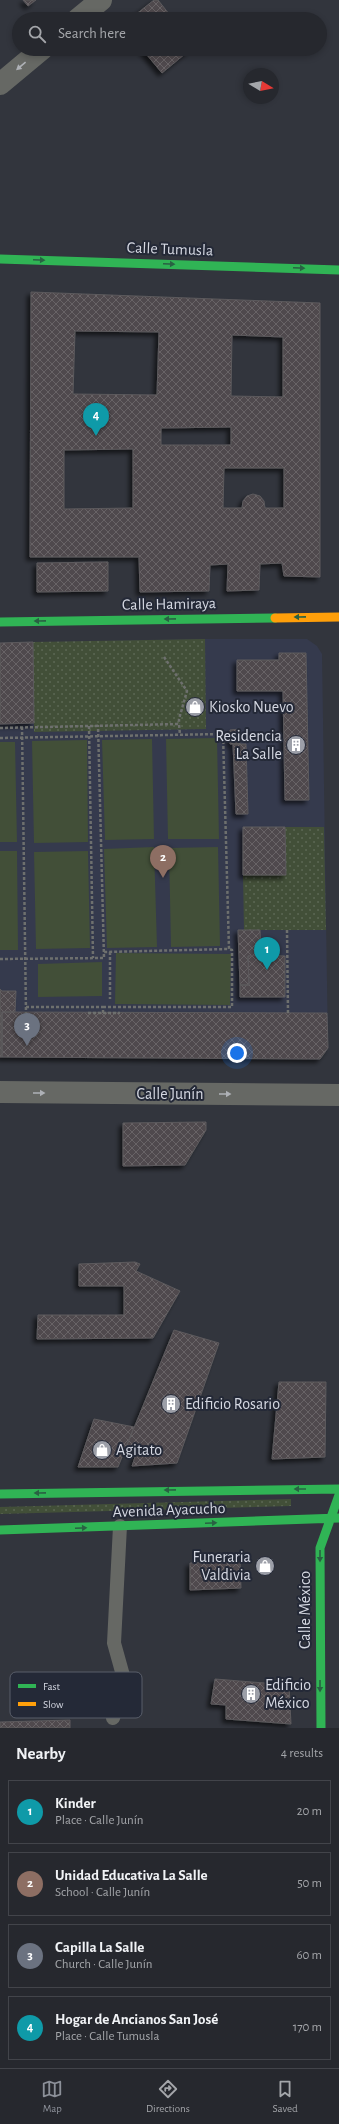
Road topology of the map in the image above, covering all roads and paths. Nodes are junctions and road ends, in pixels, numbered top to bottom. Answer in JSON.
{"nodes":[{"id":1,"x":101,"y":0,"type":"edge"},
{"id":2,"x":86,"y":12,"type":"edge"},
{"id":3,"x":34,"y":56,"type":"edge"},
{"id":4,"x":0,"y":84,"type":"edge"},
{"id":5,"x":0,"y":259,"type":"edge"},
{"id":6,"x":339,"y":270,"type":"edge"},
{"id":7,"x":339,"y":617,"type":"edge"},
{"id":8,"x":0,"y":622,"type":"edge"},
{"id":9,"x":164,"y":658,"type":"dead end"},
{"id":10,"x":180,"y":724,"type":"junction"},
{"id":11,"x":98,"y":725,"type":"junction"},
{"id":12,"x":89,"y":726,"type":"junction"},
{"id":13,"x":22,"y":727,"type":"junction"},
{"id":14,"x":0,"y":728,"type":"edge"},
{"id":15,"x":180,"y":735,"type":"junction"},
{"id":16,"x":89,"y":736,"type":"junction"},
{"id":17,"x":99,"y":736,"type":"junction"},
{"id":18,"x":0,"y":738,"type":"edge"},
{"id":19,"x":22,"y":738,"type":"junction"},
{"id":20,"x":287,"y":930,"type":"dead end"},
{"id":21,"x":229,"y":949,"type":"junction"},
{"id":22,"x":104,"y":952,"type":"junction"},
{"id":23,"x":110,"y":952,"type":"junction"},
{"id":24,"x":93,"y":958,"type":"junction"},
{"id":25,"x":0,"y":959,"type":"edge"},
{"id":26,"x":25,"y":959,"type":"junction"},
{"id":27,"x":110,"y":999,"type":"dead end"},
{"id":28,"x":26,"y":1007,"type":"junction"},
{"id":29,"x":103,"y":1007,"type":"junction"},
{"id":30,"x":26,"y":1013,"type":"dead end"},
{"id":31,"x":87,"y":1013,"type":"dead end"},
{"id":32,"x":103,"y":1013,"type":"junction"},
{"id":33,"x":120,"y":1013,"type":"dead end"},
{"id":34,"x":288,"y":1013,"type":"dead end"},
{"id":35,"x":0,"y":1092,"type":"edge"},
{"id":36,"x":339,"y":1095,"type":"edge"},
{"id":37,"x":339,"y":1489,"type":"edge"},
{"id":38,"x":0,"y":1494,"type":"edge"},
{"id":39,"x":339,"y":1495,"type":"edge"},
{"id":40,"x":335,"y":1518,"type":"edge"},
{"id":41,"x":120,"y":1526,"type":"junction"},
{"id":42,"x":0,"y":1530,"type":"edge"},
{"id":43,"x":122,"y":1672,"type":"edge"},
{"id":44,"x":321,"y":1728,"type":"edge"}],
"edges":[{"from":1,"to":2,"type":"street"},
{"from":3,"to":4,"type":"street","one_way":true},
{"from":5,"to":6,"type":"main road","name":"Calle Tumusla","one_way":true},
{"from":7,"to":8,"type":"main road","name":"Calle Hamiraya","one_way":true},
{"from":9,"to":10,"type":"path"},
{"from":10,"to":11,"type":"path"},
{"from":10,"to":15,"type":"path"},
{"from":11,"to":12,"type":"path"},
{"from":11,"to":17,"type":"path"},
{"from":12,"to":13,"type":"path"},
{"from":12,"to":16,"type":"path"},
{"from":13,"to":14,"type":"path"},
{"from":13,"to":19,"type":"path"},
{"from":15,"to":17,"type":"path"},
{"from":15,"to":21,"type":"path"},
{"from":16,"to":17,"type":"path"},
{"from":16,"to":19,"type":"path"},
{"from":16,"to":24,"type":"path"},
{"from":17,"to":22,"type":"path"},
{"from":18,"to":19,"type":"path"},
{"from":19,"to":26,"type":"path"},
{"from":20,"to":34,"type":"path"},
{"from":21,"to":23,"type":"path"},
{"from":21,"to":29,"type":"path"},
{"from":22,"to":23,"type":"path"},
{"from":22,"to":24,"type":"path"},
{"from":23,"to":27,"type":"path"},
{"from":24,"to":26,"type":"path"},
{"from":25,"to":26,"type":"path"},
{"from":26,"to":28,"type":"path"},
{"from":28,"to":29,"type":"path"},
{"from":28,"to":30,"type":"path"},
{"from":29,"to":32,"type":"path"},
{"from":31,"to":32,"type":"path"},
{"from":32,"to":33,"type":"path"},
{"from":35,"to":36,"type":"street","name":"Calle Junín","one_way":true},
{"from":37,"to":38,"type":"main road","name":"Avenida Ayacucho","one_way":true},
{"from":39,"to":40,"type":"main road","name":"Calle México"},
{"from":41,"to":40,"type":"main road","name":"Avenida Ayacucho","one_way":true},
{"from":40,"to":44,"type":"main road","name":"Calle México","one_way":true},
{"from":42,"to":41,"type":"main road","name":"Avenida Ayacucho","one_way":true},
{"from":41,"to":43,"type":"lane"}]}
